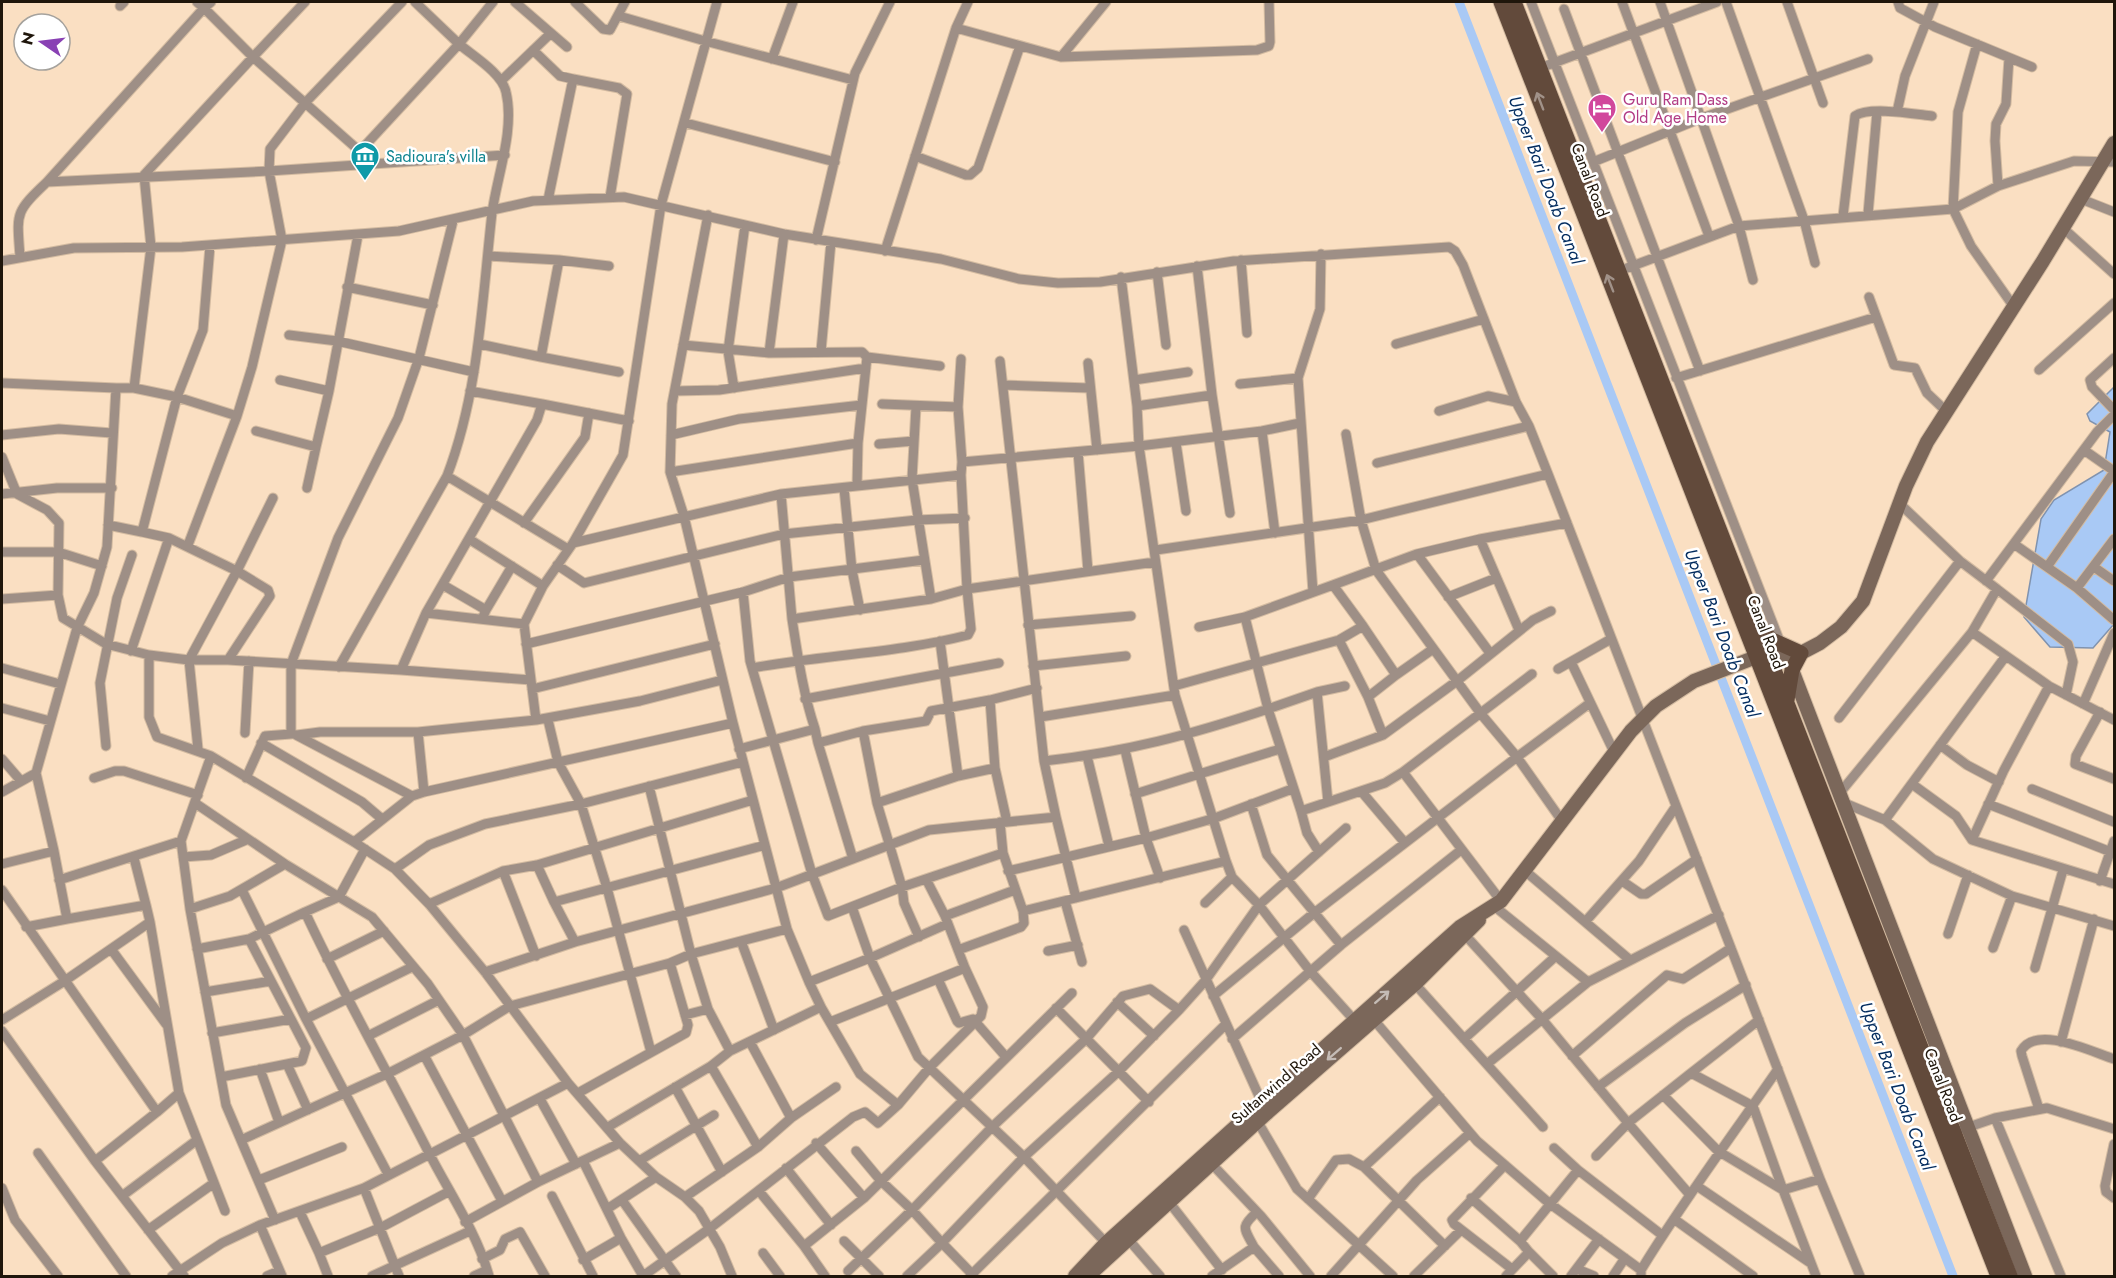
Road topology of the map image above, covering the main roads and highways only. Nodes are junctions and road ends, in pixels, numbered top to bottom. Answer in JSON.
{"nodes":[{"id":1,"x":1501,"y":2,"type":"edge"},
{"id":2,"x":1514,"y":2,"type":"edge"},
{"id":3,"x":2115,"y":143,"type":"edge"},
{"id":4,"x":2110,"y":161,"type":"edge"},
{"id":5,"x":1756,"y":624,"type":"junction"},
{"id":6,"x":1801,"y":653,"type":"junction"},
{"id":7,"x":1762,"y":657,"type":"junction"},
{"id":8,"x":1791,"y":670,"type":"junction"},
{"id":9,"x":1787,"y":703,"type":"junction"},
{"id":10,"x":1493,"y":907,"type":"junction"},
{"id":11,"x":1260,"y":1112,"type":"junction"},
{"id":12,"x":1961,"y":1130,"type":"junction"},
{"id":13,"x":1208,"y":1159,"type":"junction"},
{"id":14,"x":1110,"y":1247,"type":"junction"},
{"id":15,"x":1075,"y":1276,"type":"edge"},
{"id":16,"x":1088,"y":1276,"type":"edge"},
{"id":17,"x":1998,"y":1276,"type":"edge"},
{"id":18,"x":2010,"y":1276,"type":"edge"},
{"id":19,"x":2025,"y":1276,"type":"edge"}],
"edges":[{"from":7,"to":1,"type":"main road","name":"Canal Road","one_way":true},
{"from":2,"to":5,"type":"main road","name":"Canal Road"},
{"from":3,"to":4,"type":"main road"},
{"from":4,"to":6,"type":"main road"},
{"from":5,"to":6,"type":"main road"},
{"from":5,"to":7,"type":"main road","name":"Canal Road"},
{"from":6,"to":7,"type":"main road","name":"Sultanwind Road"},
{"from":6,"to":8,"type":"main road"},
{"from":7,"to":9,"type":"main road","name":"Canal Road"},
{"from":7,"to":10,"type":"main road","name":"Sultanwind Road"},
{"from":7,"to":17,"type":"main road","name":"Canal Road"},
{"from":8,"to":9,"type":"main road"},
{"from":8,"to":12,"type":"main road"},
{"from":9,"to":12,"type":"main road","name":"Canal Road"},
{"from":10,"to":11,"type":"main road","name":"Sultanwind Road","one_way":true},
{"from":11,"to":10,"type":"main road","one_way":true},
{"from":11,"to":13,"type":"main road","name":"Sultanwind Road"},
{"from":12,"to":18,"type":"main road","name":"Canal Road"},
{"from":12,"to":19,"type":"main road"},
{"from":13,"to":14,"type":"main road"},
{"from":13,"to":14,"type":"main road","name":"Sultanwind Road"},
{"from":14,"to":15,"type":"main road"},
{"from":14,"to":16,"type":"main road","name":"Sultanwind Road"}]}
